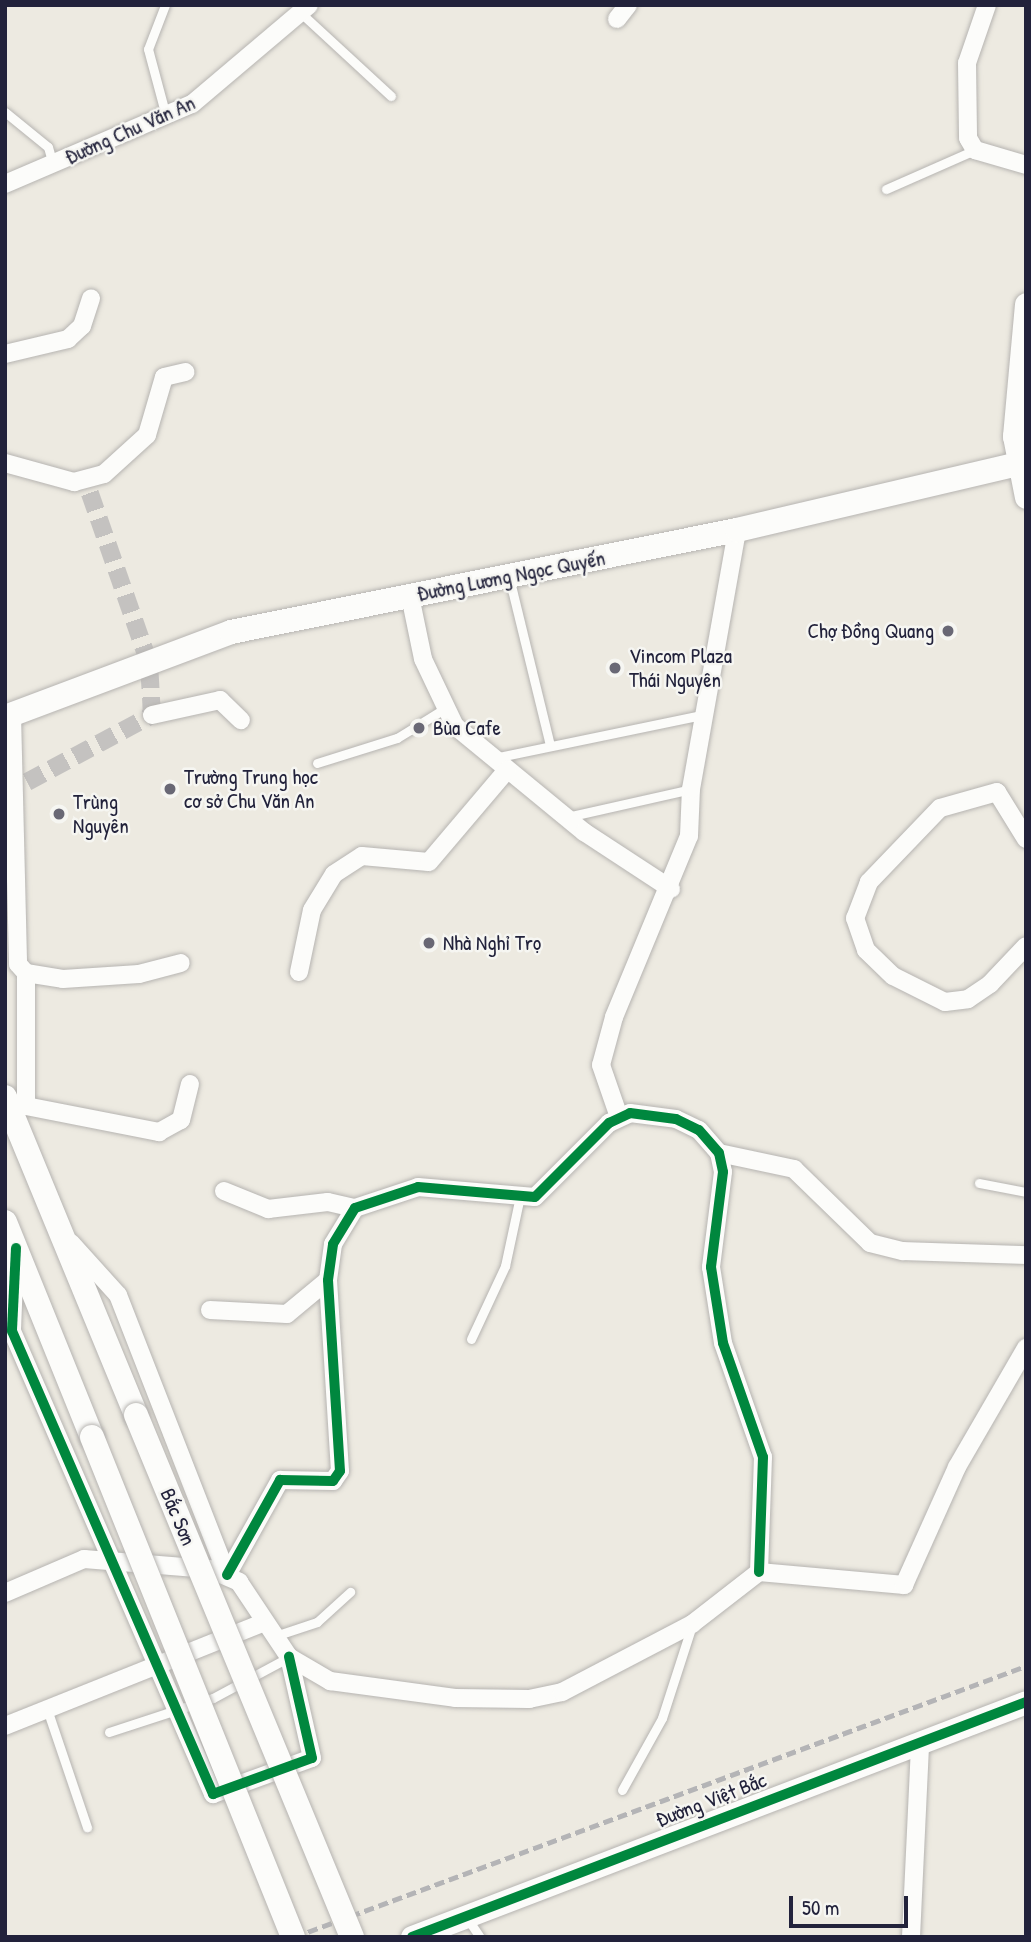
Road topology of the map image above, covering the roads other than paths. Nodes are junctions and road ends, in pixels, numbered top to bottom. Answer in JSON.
{"nodes":[{"id":1,"x":165,"y":5,"type":"edge"},
{"id":2,"x":987,"y":5,"type":"edge"},
{"id":3,"x":305,"y":9,"type":"edge"},
{"id":4,"x":391,"y":96,"type":"dead end"},
{"id":5,"x":5,"y":112,"type":"edge"},
{"id":6,"x":166,"y":118,"type":"junction"},
{"id":7,"x":975,"y":150,"type":"junction"},
{"id":8,"x":53,"y":165,"type":"junction"},
{"id":9,"x":1026,"y":165,"type":"edge"},
{"id":10,"x":5,"y":184,"type":"edge"},
{"id":11,"x":886,"y":189,"type":"dead end"},
{"id":12,"x":91,"y":298,"type":"dead end"},
{"id":13,"x":1026,"y":304,"type":"edge"},
{"id":14,"x":5,"y":354,"type":"edge"},
{"id":15,"x":185,"y":372,"type":"dead end"},
{"id":16,"x":5,"y":463,"type":"edge"},
{"id":17,"x":1021,"y":464,"type":"edge"},
{"id":18,"x":1026,"y":497,"type":"edge"},
{"id":19,"x":737,"y":530,"type":"junction"},
{"id":20,"x":509,"y":577,"type":"junction"},
{"id":21,"x":410,"y":597,"type":"junction"},
{"id":22,"x":444,"y":709,"type":"junction"},
{"id":23,"x":708,"y":714,"type":"junction"},
{"id":24,"x":152,"y":715,"type":"dead end"},
{"id":25,"x":9,"y":716,"type":"edge"},
{"id":26,"x":241,"y":720,"type":"dead end"},
{"id":27,"x":550,"y":745,"type":"junction"},
{"id":28,"x":491,"y":758,"type":"junction"},
{"id":29,"x":317,"y":763,"type":"dead end"},
{"id":30,"x":507,"y":771,"type":"junction"},
{"id":31,"x":691,"y":789,"type":"junction"},
{"id":32,"x":566,"y":817,"type":"junction"},
{"id":33,"x":1026,"y":839,"type":"edge"},
{"id":34,"x":671,"y":889,"type":"junction"},
{"id":35,"x":1026,"y":946,"type":"edge"},
{"id":36,"x":181,"y":963,"type":"dead end"},
{"id":37,"x":299,"y":972,"type":"dead end"},
{"id":38,"x":26,"y":973,"type":"junction"},
{"id":39,"x":190,"y":1084,"type":"dead end"},
{"id":40,"x":5,"y":1097,"type":"edge"},
{"id":41,"x":619,"y":1117,"type":"junction"},
{"id":42,"x":719,"y":1153,"type":"junction"},
{"id":43,"x":979,"y":1183,"type":"dead end"},
{"id":44,"x":224,"y":1191,"type":"dead end"},
{"id":45,"x":1026,"y":1192,"type":"edge"},
{"id":46,"x":520,"y":1196,"type":"junction"},
{"id":47,"x":355,"y":1208,"type":"junction"},
{"id":48,"x":5,"y":1222,"type":"edge"},
{"id":49,"x":61,"y":1233,"type":"junction"},
{"id":50,"x":16,"y":1248,"type":"junction"},
{"id":51,"x":1026,"y":1255,"type":"edge"},
{"id":52,"x":328,"y":1280,"type":"junction"},
{"id":53,"x":209,"y":1310,"type":"dead end"},
{"id":54,"x":471,"y":1339,"type":"dead end"},
{"id":55,"x":1026,"y":1348,"type":"edge"},
{"id":56,"x":113,"y":1561,"type":"junction"},
{"id":57,"x":759,"y":1572,"type":"junction"},
{"id":58,"x":227,"y":1575,"type":"junction"},
{"id":59,"x":6,"y":1589,"type":"edge"},
{"id":60,"x":350,"y":1592,"type":"dead end"},
{"id":61,"x":692,"y":1624,"type":"junction"},
{"id":62,"x":268,"y":1629,"type":"junction"},
{"id":63,"x":289,"y":1657,"type":"junction"},
{"id":64,"x":156,"y":1666,"type":"junction"},
{"id":65,"x":1026,"y":1702,"type":"edge"},
{"id":66,"x":47,"y":1709,"type":"junction"},
{"id":67,"x":176,"y":1711,"type":"junction"},
{"id":68,"x":5,"y":1726,"type":"edge"},
{"id":69,"x":109,"y":1732,"type":"dead end"},
{"id":70,"x":920,"y":1743,"type":"junction"},
{"id":71,"x":622,"y":1790,"type":"dead end"},
{"id":72,"x":88,"y":1827,"type":"dead end"},
{"id":73,"x":466,"y":1917,"type":"junction"},
{"id":74,"x":293,"y":1937,"type":"edge"},
{"id":75,"x":352,"y":1937,"type":"edge"},
{"id":76,"x":412,"y":1937,"type":"edge"},
{"id":77,"x":480,"y":1937,"type":"edge"},
{"id":78,"x":911,"y":1937,"type":"edge"}],
"edges":[{"from":1,"to":6,"type":"lane"},
{"from":2,"to":7,"type":"street"},
{"from":3,"to":4,"type":"lane"},
{"from":3,"to":6,"type":"street","name":"Đường Chu Văn An"},
{"from":5,"to":8,"type":"lane"},
{"from":6,"to":8,"type":"street","name":"Đường Chu Văn An"},
{"from":7,"to":9,"type":"street"},
{"from":7,"to":11,"type":"lane"},
{"from":8,"to":10,"type":"street","name":"Đường Chu Văn An"},
{"from":12,"to":14,"type":"street"},
{"from":13,"to":17,"type":"street"},
{"from":15,"to":16,"type":"street"},
{"from":17,"to":18,"type":"street"},
{"from":17,"to":19,"type":"main road","name":"Đường Lương Ngọc Quyến"},
{"from":19,"to":20,"type":"main road","name":"Đường Lương Ngọc Quyến"},
{"from":19,"to":23,"type":"street"},
{"from":20,"to":21,"type":"main road","name":"Đường Lương Ngọc Quyến"},
{"from":20,"to":27,"type":"lane"},
{"from":21,"to":22,"type":"street"},
{"from":21,"to":25,"type":"main road","name":"Đường Lương Ngọc Quyến"},
{"from":22,"to":28,"type":"street"},
{"from":22,"to":29,"type":"lane"},
{"from":23,"to":27,"type":"lane"},
{"from":23,"to":31,"type":"street"},
{"from":24,"to":26,"type":"street"},
{"from":25,"to":38,"type":"street"},
{"from":27,"to":28,"type":"lane"},
{"from":28,"to":30,"type":"street"},
{"from":30,"to":32,"type":"street"},
{"from":30,"to":37,"type":"street"},
{"from":31,"to":32,"type":"lane"},
{"from":31,"to":34,"type":"street"},
{"from":32,"to":34,"type":"street"},
{"from":33,"to":35,"type":"street"},
{"from":34,"to":41,"type":"street"},
{"from":36,"to":38,"type":"street"},
{"from":38,"to":39,"type":"street"},
{"from":40,"to":49,"type":"main road","name":"Bắc Sơn"},
{"from":41,"to":42,"type":"street"},
{"from":41,"to":46,"type":"street"},
{"from":42,"to":51,"type":"street"},
{"from":42,"to":57,"type":"street"},
{"from":43,"to":45,"type":"lane"},
{"from":44,"to":47,"type":"street"},
{"from":46,"to":47,"type":"street"},
{"from":46,"to":54,"type":"lane"},
{"from":47,"to":52,"type":"street"},
{"from":48,"to":50,"type":"main road"},
{"from":49,"to":58,"type":"street"},
{"from":49,"to":75,"type":"main road","name":"Bắc Sơn","bridge":true},
{"from":50,"to":56,"type":"street"},
{"from":50,"to":74,"type":"main road","bridge":true},
{"from":52,"to":53,"type":"street"},
{"from":52,"to":58,"type":"street"},
{"from":55,"to":57,"type":"street"},
{"from":56,"to":58,"type":"street"},
{"from":56,"to":59,"type":"street"},
{"from":56,"to":64,"type":"street"},
{"from":57,"to":61,"type":"street"},
{"from":58,"to":62,"type":"street"},
{"from":60,"to":62,"type":"lane"},
{"from":61,"to":63,"type":"street"},
{"from":61,"to":71,"type":"lane"},
{"from":62,"to":63,"type":"street"},
{"from":62,"to":64,"type":"street"},
{"from":63,"to":67,"type":"lane"},
{"from":63,"to":67,"type":"street"},
{"from":64,"to":66,"type":"street"},
{"from":64,"to":67,"type":"street"},
{"from":65,"to":70,"type":"street","name":"Đường Việt Bắc"},
{"from":66,"to":68,"type":"street"},
{"from":66,"to":72,"type":"lane"},
{"from":67,"to":69,"type":"lane"},
{"from":70,"to":73,"type":"street","name":"Đường Việt Bắc"},
{"from":70,"to":78,"type":"street"},
{"from":73,"to":76,"type":"street","name":"Đường Việt Bắc"},
{"from":73,"to":77,"type":"lane"}]}
